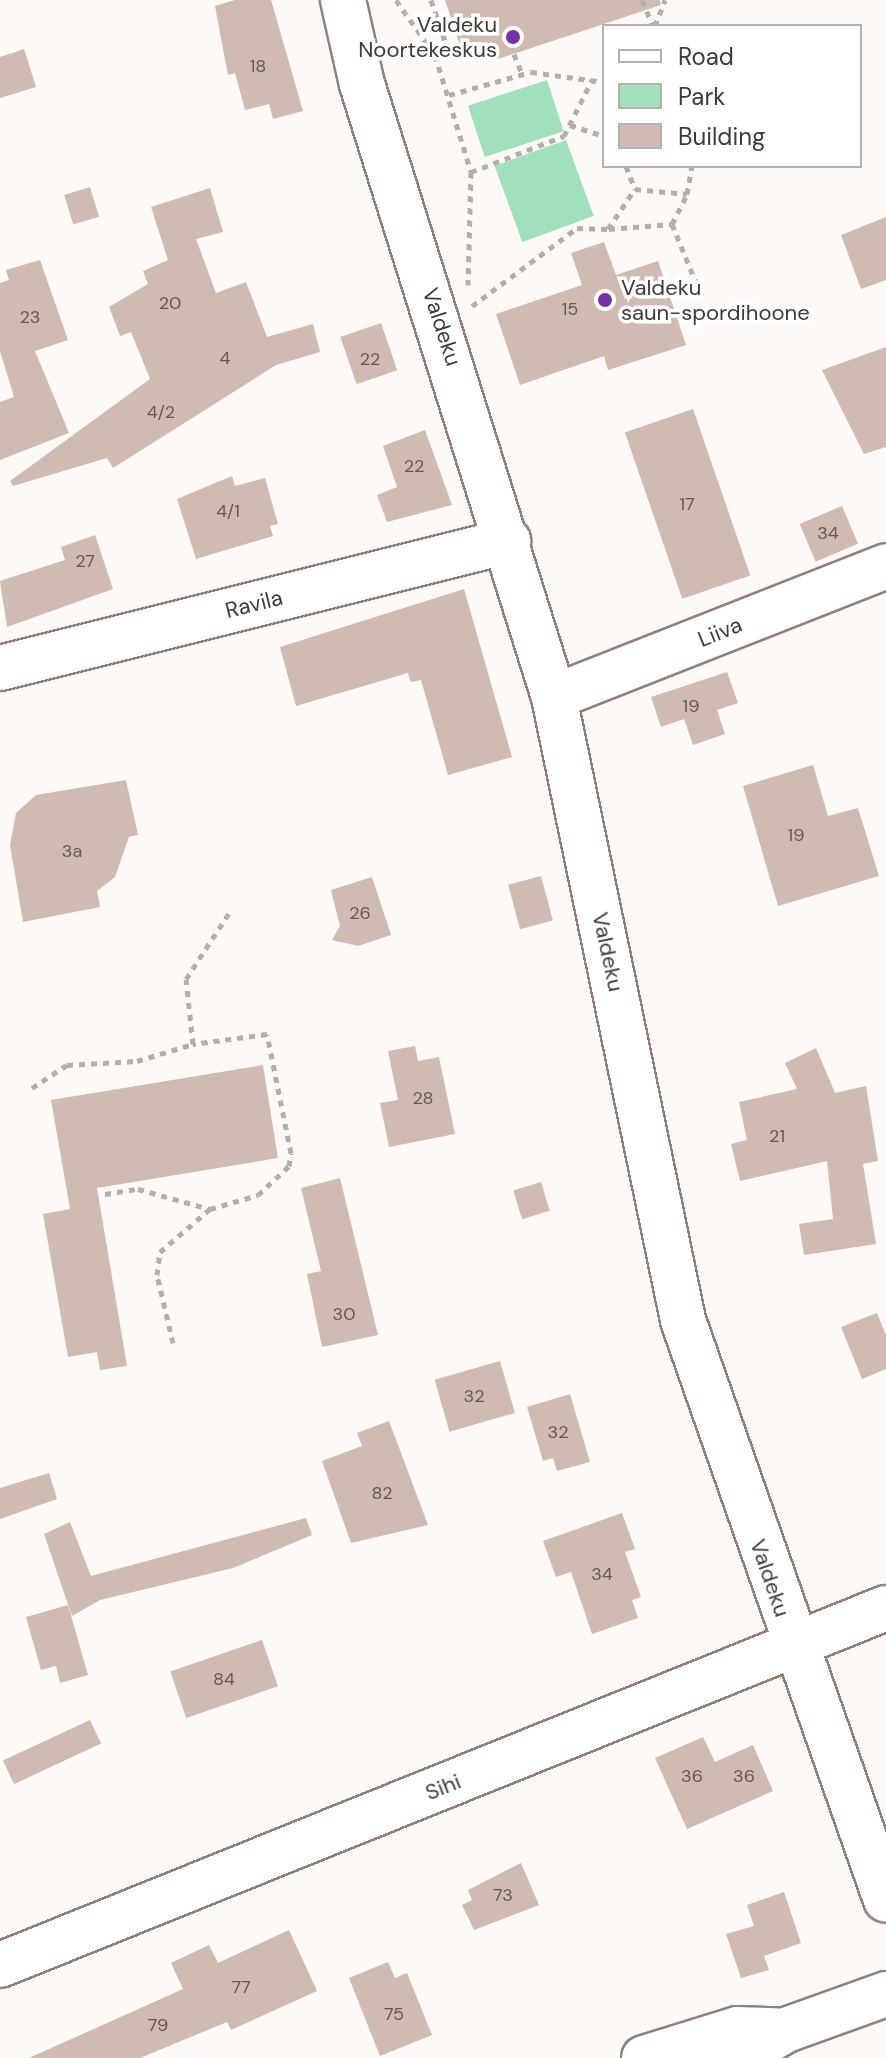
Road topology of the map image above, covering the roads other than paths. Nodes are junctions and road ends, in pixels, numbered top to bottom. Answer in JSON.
{"nodes":[{"id":1,"x":343,"y":0,"type":"edge"},
{"id":2,"x":508,"y":541,"type":"junction"},
{"id":3,"x":886,"y":566,"type":"edge"},
{"id":4,"x":0,"y":668,"type":"edge"},
{"id":5,"x":554,"y":697,"type":"junction"},
{"id":6,"x":886,"y":1608,"type":"edge"},
{"id":7,"x":793,"y":1646,"type":"junction"},
{"id":8,"x":886,"y":1900,"type":"edge"},
{"id":9,"x":0,"y":1965,"type":"edge"},
{"id":10,"x":886,"y":1994,"type":"edge"},
{"id":11,"x":786,"y":2030,"type":"junction"},
{"id":12,"x":644,"y":2058,"type":"edge"},
{"id":13,"x":738,"y":2058,"type":"edge"}],
"edges":[{"from":1,"to":2,"type":"street","name":"Valdeku"},
{"from":2,"to":4,"type":"street","name":"Ravila"},
{"from":2,"to":5,"type":"street","name":"Valdeku"},
{"from":3,"to":5,"type":"street","name":"Liiva"},
{"from":5,"to":7,"type":"street","name":"Valdeku"},
{"from":6,"to":7,"type":"street","name":"Sihi"},
{"from":7,"to":8,"type":"street","name":"Valdeku"},
{"from":7,"to":9,"type":"street","name":"Sihi"},
{"from":10,"to":11,"type":"street"},
{"from":11,"to":12,"type":"street"},
{"from":11,"to":13,"type":"street"}]}
